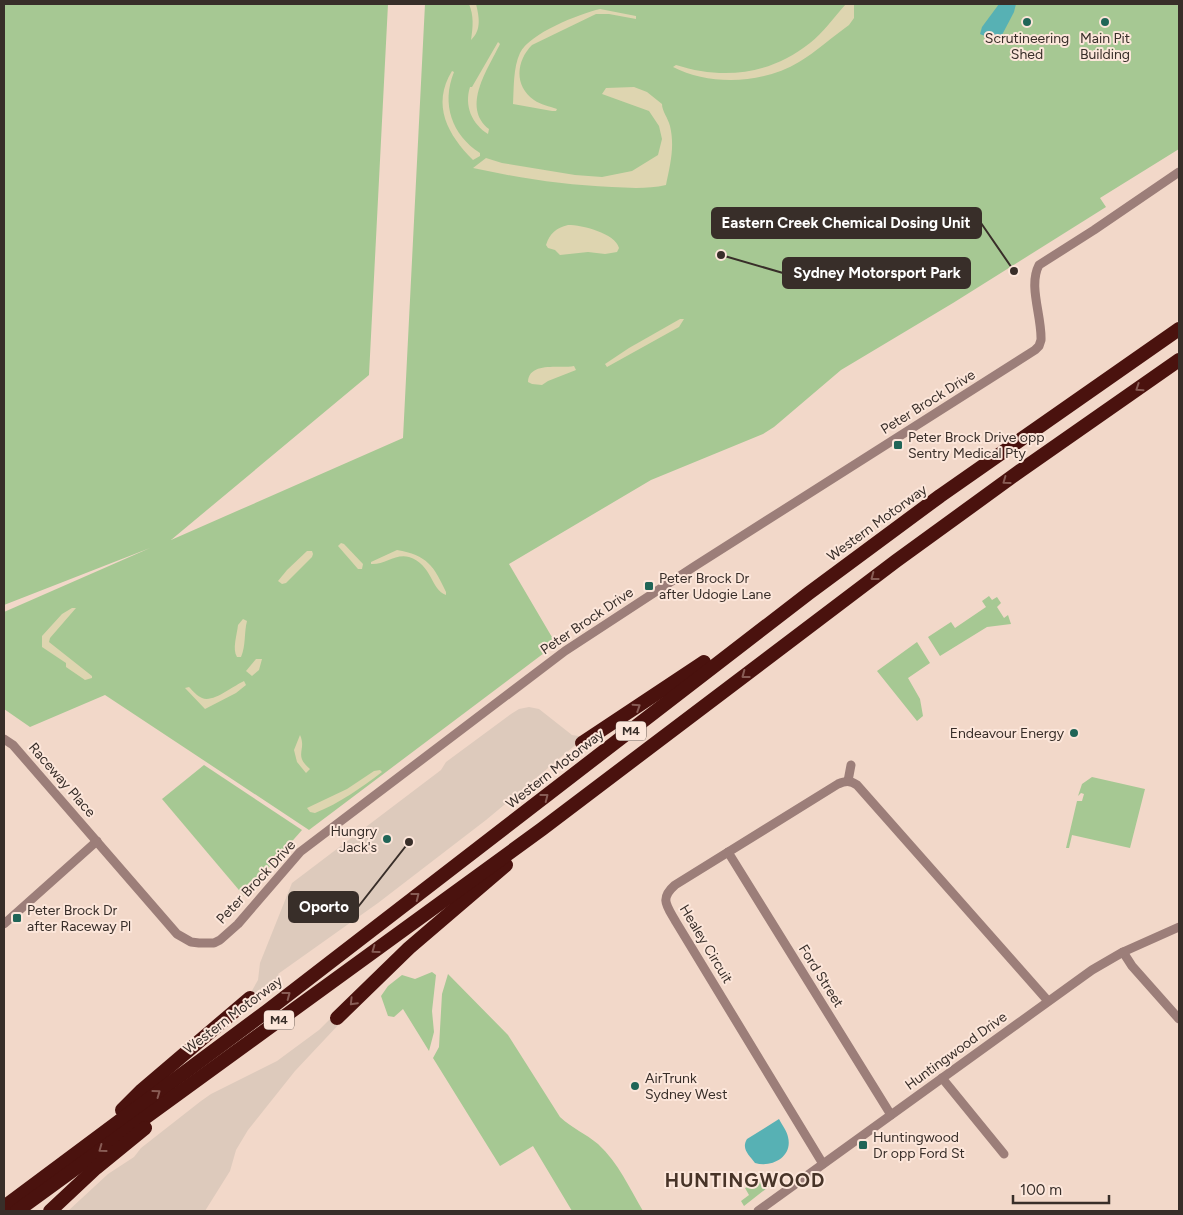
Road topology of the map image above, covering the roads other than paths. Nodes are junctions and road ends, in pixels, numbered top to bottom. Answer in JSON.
{"nodes":[{"id":1,"x":1179,"y":172,"type":"edge"},
{"id":2,"x":1179,"y":329,"type":"edge"},
{"id":3,"x":1179,"y":360,"type":"edge"},
{"id":4,"x":809,"y":593,"type":"junction"},
{"id":5,"x":4,"y":739,"type":"edge"},
{"id":6,"x":582,"y":743,"type":"dead end"},
{"id":7,"x":851,"y":765,"type":"dead end"},
{"id":8,"x":848,"y":781,"type":"junction"},
{"id":9,"x":542,"y":828,"type":"junction"},
{"id":10,"x":97,"y":841,"type":"junction"},
{"id":11,"x":728,"y":852,"type":"junction"},
{"id":12,"x":4,"y":924,"type":"edge"},
{"id":13,"x":1179,"y":927,"type":"edge"},
{"id":14,"x":1123,"y":952,"type":"junction"},
{"id":15,"x":250,"y":998,"type":"dead end"},
{"id":16,"x":1048,"y":1001,"type":"junction"},
{"id":17,"x":337,"y":1018,"type":"dead end"},
{"id":18,"x":1179,"y":1019,"type":"edge"},
{"id":19,"x":229,"y":1056,"type":"junction"},
{"id":20,"x":942,"y":1078,"type":"junction"},
{"id":21,"x":891,"y":1115,"type":"junction"},
{"id":22,"x":90,"y":1143,"type":"junction"},
{"id":23,"x":1004,"y":1154,"type":"dead end"},
{"id":24,"x":823,"y":1164,"type":"junction"},
{"id":25,"x":4,"y":1206,"type":"edge"},
{"id":26,"x":17,"y":1211,"type":"edge"},
{"id":27,"x":50,"y":1211,"type":"edge"},
{"id":28,"x":758,"y":1211,"type":"edge"}],
"edges":[{"from":1,"to":10,"type":"street","name":"Peter Brock Drive"},
{"from":2,"to":4,"type":"highway","name":"Western Motorway","number":"M4"},
{"from":3,"to":9,"type":"highway","number":"M4","one_way":true},
{"from":6,"to":4,"type":"highway","one_way":true},
{"from":22,"to":4,"type":"highway","name":"Western Motorway","number":"M4","one_way":true},
{"from":5,"to":10,"type":"street","name":"Raceway Place"},
{"from":7,"to":8,"type":"street"},
{"from":8,"to":11,"type":"street","name":"Healey Circuit"},
{"from":8,"to":16,"type":"street"},
{"from":9,"to":17,"type":"highway","one_way":true},
{"from":9,"to":19,"type":"highway","number":"M4","one_way":true},
{"from":10,"to":12,"type":"street"},
{"from":11,"to":21,"type":"street","name":"Ford Street"},
{"from":11,"to":24,"type":"street","name":"Healey Circuit"},
{"from":13,"to":14,"type":"street","name":"Huntingwood Drive"},
{"from":14,"to":16,"type":"street","name":"Huntingwood Drive"},
{"from":14,"to":18,"type":"street"},
{"from":15,"to":22,"type":"highway"},
{"from":16,"to":20,"type":"street","name":"Huntingwood Drive"},
{"from":19,"to":26,"type":"highway","number":"M4","one_way":true},
{"from":19,"to":27,"type":"highway"},
{"from":20,"to":21,"type":"street","name":"Huntingwood Drive"},
{"from":20,"to":23,"type":"street"},
{"from":21,"to":24,"type":"street","name":"Huntingwood Drive"},
{"from":22,"to":25,"type":"highway","name":"Western Motorway","number":"M4"},
{"from":24,"to":28,"type":"street","name":"Huntingwood Drive"}]}
